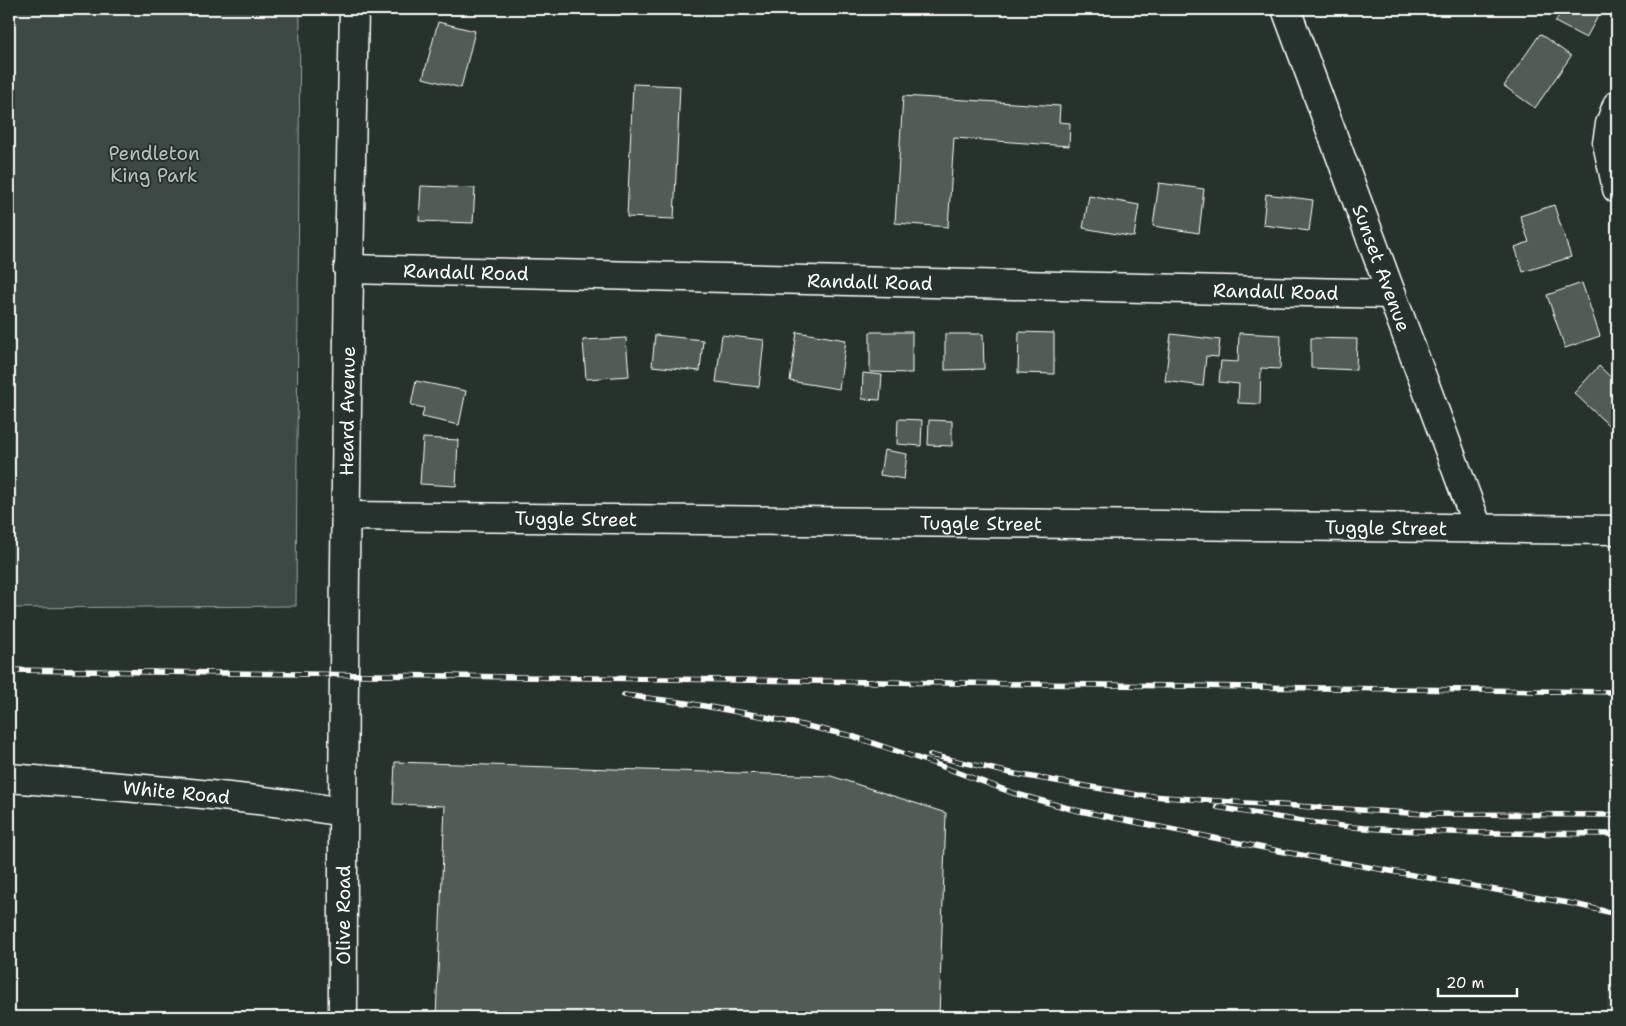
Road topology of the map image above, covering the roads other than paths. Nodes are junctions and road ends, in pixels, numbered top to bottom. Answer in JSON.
{"nodes":[{"id":1,"x":354,"y":9,"type":"edge"},
{"id":2,"x":1286,"y":9,"type":"edge"},
{"id":3,"x":1617,"y":105,"type":"edge"},
{"id":4,"x":1617,"y":189,"type":"edge"},
{"id":5,"x":348,"y":269,"type":"junction"},
{"id":6,"x":1392,"y":294,"type":"junction"},
{"id":7,"x":346,"y":516,"type":"junction"},
{"id":8,"x":1478,"y":528,"type":"junction"},
{"id":9,"x":1617,"y":530,"type":"edge"},
{"id":10,"x":9,"y":778,"type":"edge"},
{"id":11,"x":343,"y":812,"type":"junction"},
{"id":12,"x":343,"y":1017,"type":"edge"}],
"edges":[{"from":1,"to":5,"type":"street","name":"Heard Avenue"},
{"from":2,"to":6,"type":"street","name":"Sunset Avenue"},
{"from":3,"to":4,"type":"street"},
{"from":5,"to":6,"type":"street","name":"Randall Road"},
{"from":5,"to":7,"type":"street","name":"Heard Avenue"},
{"from":6,"to":8,"type":"street","name":"Sunset Avenue"},
{"from":7,"to":8,"type":"street","name":"Tuggle Street"},
{"from":7,"to":11,"type":"street","name":"Heard Avenue"},
{"from":8,"to":9,"type":"street","name":"Tuggle Street"},
{"from":10,"to":11,"type":"street","name":"White Road"},
{"from":11,"to":12,"type":"street","name":"Olive Road"}]}
